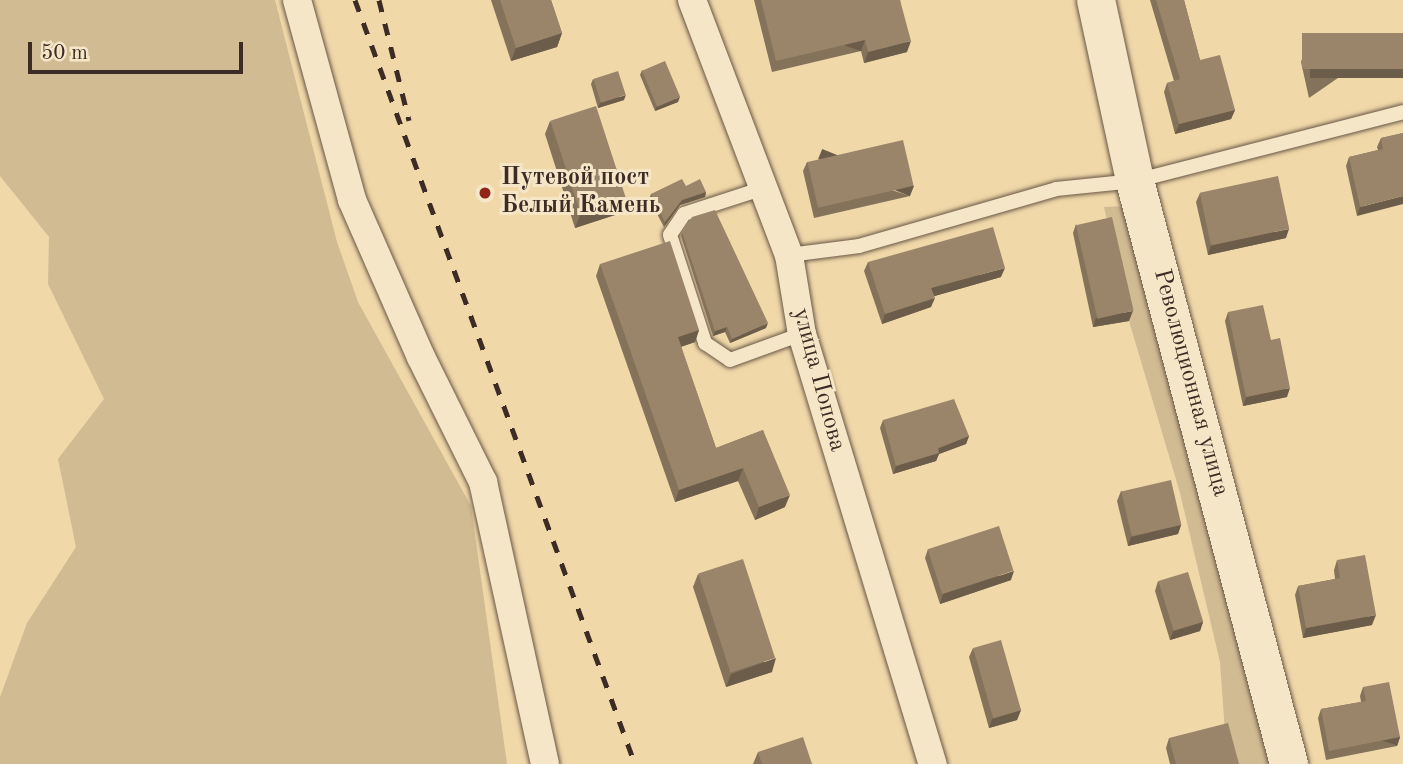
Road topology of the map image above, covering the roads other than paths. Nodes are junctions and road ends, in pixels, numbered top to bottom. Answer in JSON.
{"nodes":[{"id":1,"x":297,"y":0,"type":"edge"},
{"id":2,"x":692,"y":0,"type":"edge"},
{"id":3,"x":1096,"y":0,"type":"edge"},
{"id":4,"x":1403,"y":112,"type":"edge"},
{"id":5,"x":1135,"y":181,"type":"junction"},
{"id":6,"x":764,"y":188,"type":"junction"},
{"id":7,"x":789,"y":255,"type":"junction"},
{"id":8,"x":802,"y":334,"type":"junction"},
{"id":9,"x":545,"y":764,"type":"edge"},
{"id":10,"x":933,"y":764,"type":"edge"},
{"id":11,"x":1289,"y":764,"type":"edge"}],
"edges":[{"from":1,"to":9,"type":"street"},
{"from":2,"to":6,"type":"street","name":"улица Попова"},
{"from":3,"to":5,"type":"street","name":"Революционная улица"},
{"from":4,"to":5,"type":"lane"},
{"from":5,"to":7,"type":"lane"},
{"from":5,"to":11,"type":"street","name":"Революционная улица"},
{"from":6,"to":7,"type":"street","name":"улица Попова"},
{"from":6,"to":8,"type":"lane"},
{"from":7,"to":8,"type":"street","name":"улица Попова"},
{"from":8,"to":10,"type":"street","name":"улица Попова"}]}
